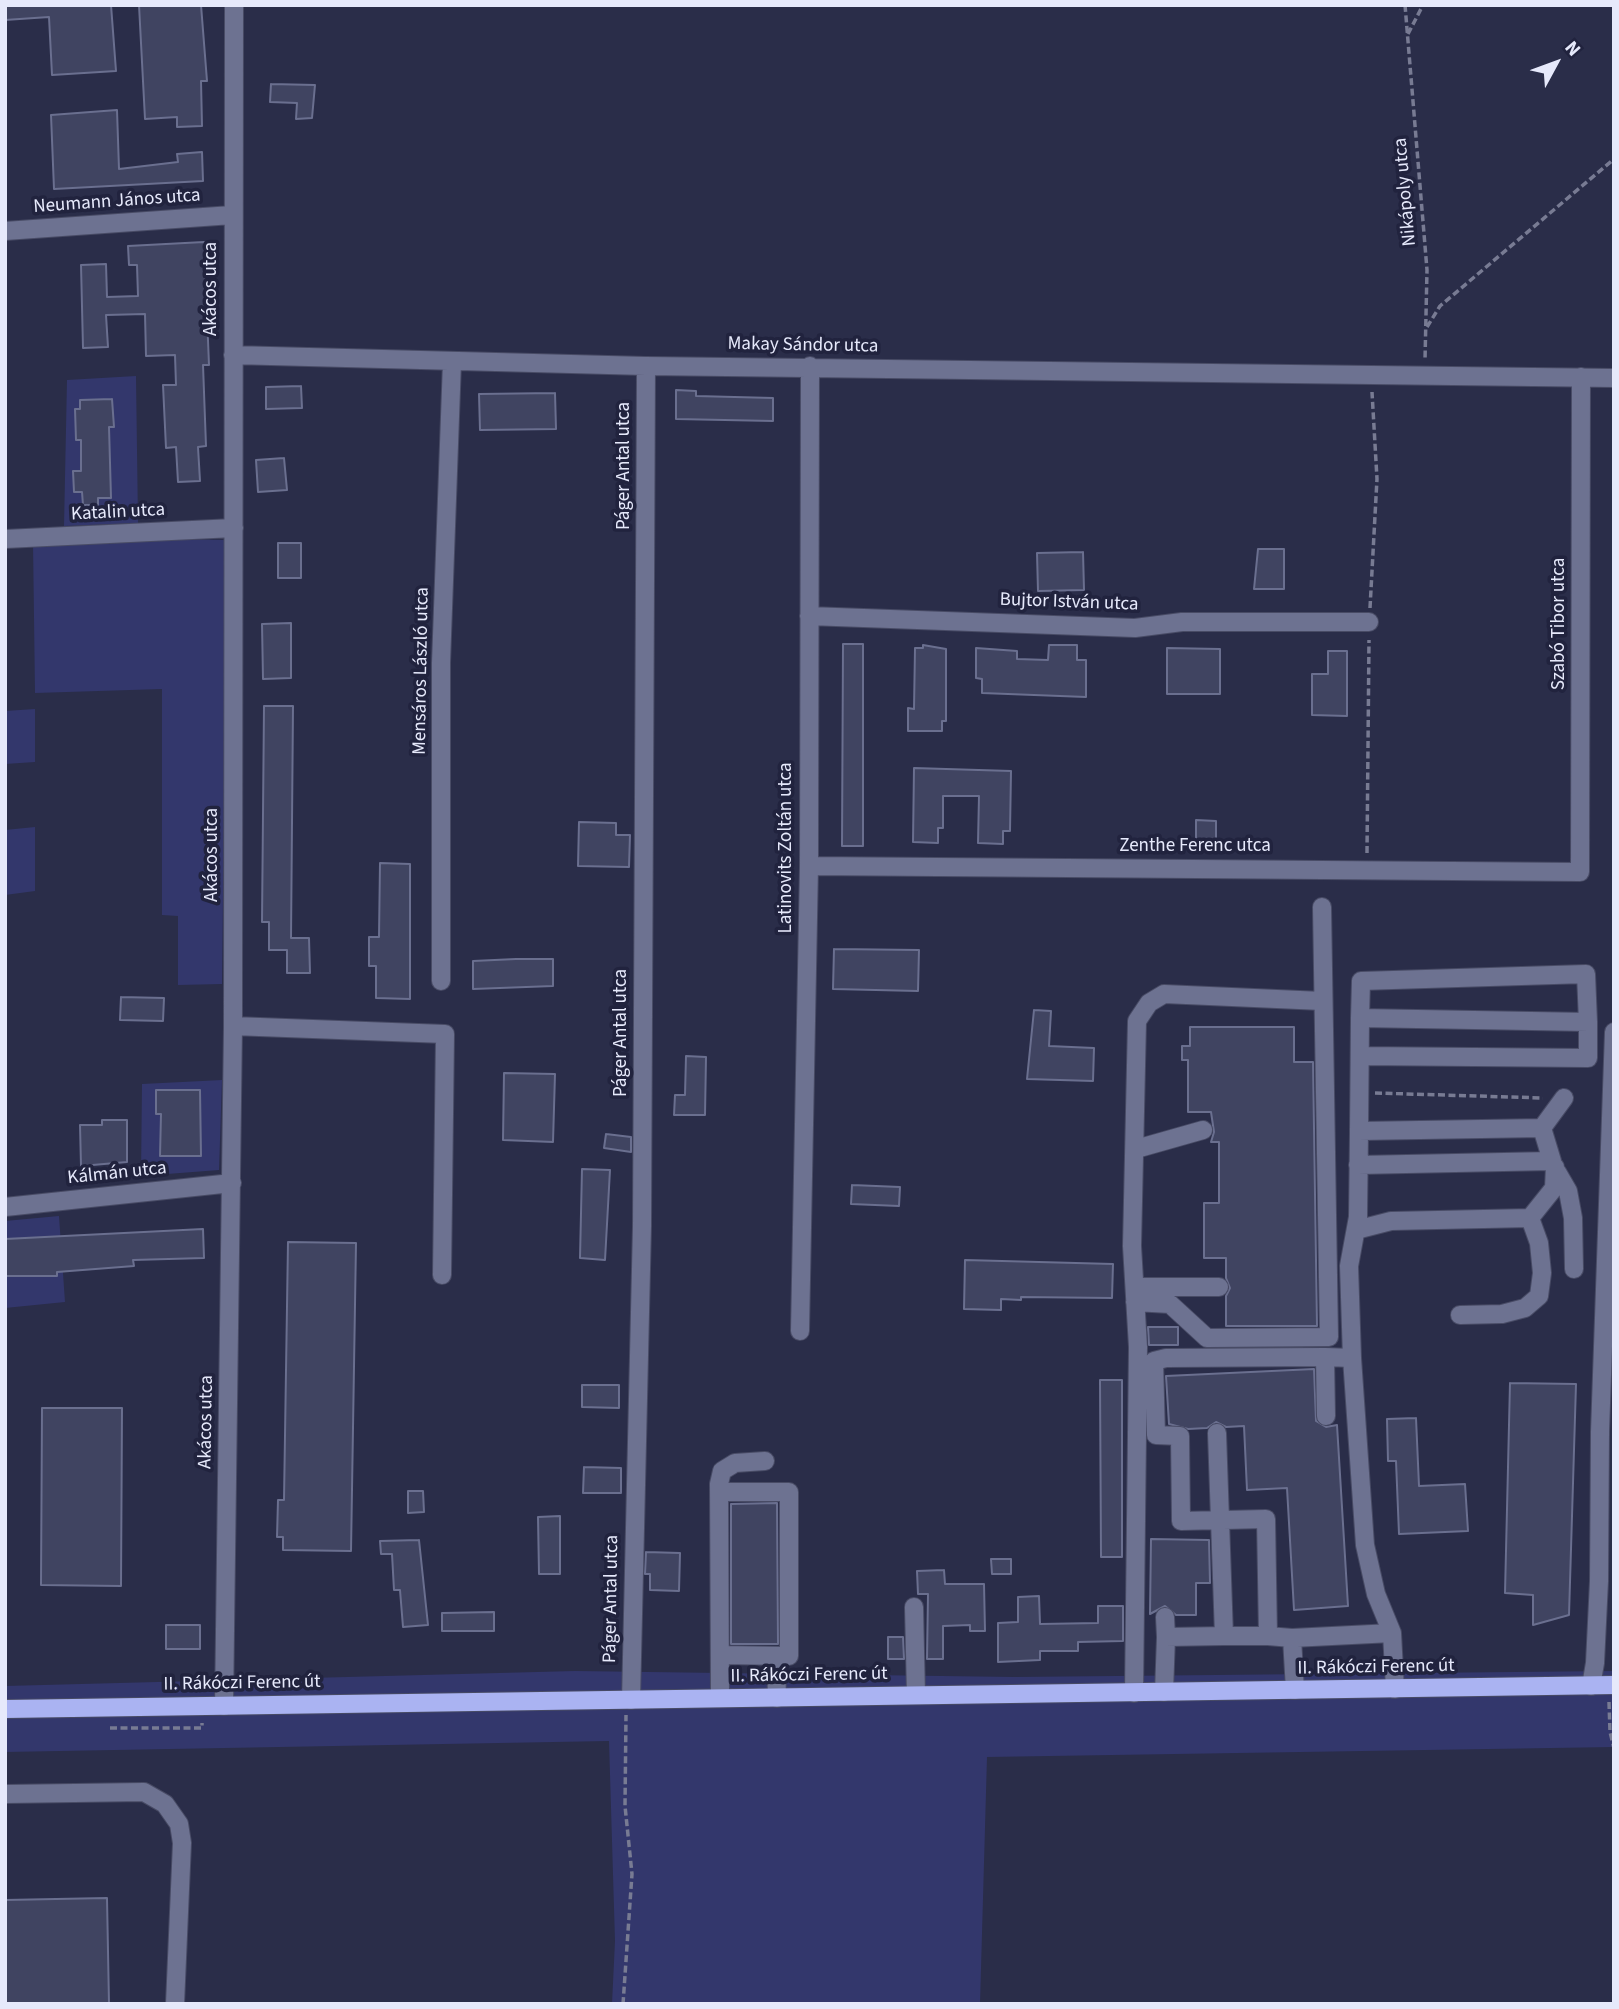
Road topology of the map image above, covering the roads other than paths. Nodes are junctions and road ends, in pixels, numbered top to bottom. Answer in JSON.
{"nodes":[{"id":1,"x":234,"y":5,"type":"edge"},
{"id":2,"x":232,"y":215,"type":"junction"},
{"id":3,"x":5,"y":231,"type":"edge"},
{"id":4,"x":233,"y":355,"type":"junction"},
{"id":5,"x":452,"y":362,"type":"junction"},
{"id":6,"x":646,"y":366,"type":"junction"},
{"id":7,"x":810,"y":366,"type":"junction"},
{"id":8,"x":1581,"y":377,"type":"junction"},
{"id":9,"x":1614,"y":378,"type":"edge"},
{"id":10,"x":234,"y":528,"type":"junction"},
{"id":11,"x":5,"y":539,"type":"edge"},
{"id":12,"x":809,"y":616,"type":"junction"},
{"id":13,"x":1370,"y":622,"type":"dead end"},
{"id":14,"x":809,"y":866,"type":"junction"},
{"id":15,"x":1580,"y":872,"type":"joint"},
{"id":16,"x":1322,"y":907,"type":"dead end"},
{"id":17,"x":441,"y":981,"type":"dead end"},
{"id":18,"x":1322,"y":1000,"type":"junction"},
{"id":19,"x":1360,"y":1018,"type":"junction"},
{"id":20,"x":1588,"y":1022,"type":"junction"},
{"id":21,"x":233,"y":1026,"type":"junction"},
{"id":22,"x":1614,"y":1032,"type":"edge"},
{"id":23,"x":1360,"y":1056,"type":"junction"},
{"id":24,"x":1564,"y":1098,"type":"road end"},
{"id":25,"x":1612,"y":1118,"type":"edge"},
{"id":26,"x":1542,"y":1128,"type":"junction"},
{"id":27,"x":1203,"y":1130,"type":"dead end"},
{"id":28,"x":1359,"y":1131,"type":"junction"},
{"id":29,"x":1136,"y":1149,"type":"junction"},
{"id":30,"x":1358,"y":1165,"type":"junction"},
{"id":31,"x":1554,"y":1166,"type":"junction"},
{"id":32,"x":232,"y":1183,"type":"junction"},
{"id":33,"x":5,"y":1207,"type":"edge"},
{"id":34,"x":1530,"y":1218,"type":"junction"},
{"id":35,"x":1356,"y":1230,"type":"junction"},
{"id":36,"x":1574,"y":1269,"type":"dead end"},
{"id":37,"x":1609,"y":1274,"type":"edge"},
{"id":38,"x":442,"y":1275,"type":"dead end"},
{"id":39,"x":1219,"y":1287,"type":"dead end"},
{"id":40,"x":1135,"y":1294,"type":"junction"},
{"id":41,"x":1460,"y":1315,"type":"dead end"},
{"id":42,"x":800,"y":1331,"type":"dead end"},
{"id":43,"x":1608,"y":1347,"type":"edge"},
{"id":44,"x":1325,"y":1357,"type":"junction"},
{"id":45,"x":1352,"y":1358,"type":"junction"},
{"id":46,"x":1326,"y":1416,"type":"dead end"},
{"id":47,"x":1607,"y":1425,"type":"edge"},
{"id":48,"x":1217,"y":1433,"type":"dead end"},
{"id":49,"x":765,"y":1461,"type":"dead end"},
{"id":50,"x":719,"y":1492,"type":"junction"},
{"id":51,"x":1607,"y":1498,"type":"edge"},
{"id":52,"x":1221,"y":1520,"type":"junction"},
{"id":53,"x":1606,"y":1579,"type":"edge"},
{"id":54,"x":914,"y":1607,"type":"dead end"},
{"id":55,"x":1165,"y":1617,"type":"dead end"},
{"id":56,"x":1392,"y":1633,"type":"junction"},
{"id":57,"x":1224,"y":1636,"type":"junction"},
{"id":58,"x":1268,"y":1636,"type":"junction"},
{"id":59,"x":1166,"y":1637,"type":"junction"},
{"id":60,"x":1292,"y":1638,"type":"junction"},
{"id":61,"x":720,"y":1655,"type":"junction"},
{"id":62,"x":776,"y":1658,"type":"junction"},
{"id":63,"x":1611,"y":1685,"type":"edge"},
{"id":64,"x":1591,"y":1686,"type":"junction"},
{"id":65,"x":1395,"y":1689,"type":"junction"},
{"id":66,"x":1295,"y":1690,"type":"junction"},
{"id":67,"x":1164,"y":1692,"type":"junction"},
{"id":68,"x":1133,"y":1693,"type":"junction"},
{"id":69,"x":916,"y":1695,"type":"junction"},
{"id":70,"x":720,"y":1698,"type":"junction"},
{"id":71,"x":777,"y":1698,"type":"junction"},
{"id":72,"x":628,"y":1700,"type":"junction"},
{"id":73,"x":224,"y":1706,"type":"junction"},
{"id":74,"x":5,"y":1709,"type":"edge"},
{"id":75,"x":5,"y":1794,"type":"edge"},
{"id":76,"x":175,"y":2004,"type":"edge"}],
"edges":[{"from":1,"to":2,"type":"street","name":"Akácos utca"},
{"from":2,"to":3,"type":"street","name":"Neumann János utca"},
{"from":2,"to":4,"type":"street","name":"Akácos utca"},
{"from":4,"to":5,"type":"street","name":"Makay Sándor utca"},
{"from":4,"to":10,"type":"street","name":"Akácos utca"},
{"from":5,"to":6,"type":"street","name":"Makay Sándor utca"},
{"from":5,"to":17,"type":"street","name":"Mensáros László utca"},
{"from":6,"to":7,"type":"street","name":"Makay Sándor utca"},
{"from":6,"to":72,"type":"street","name":"Páger Antal utca"},
{"from":7,"to":8,"type":"street","name":"Makay Sándor utca"},
{"from":7,"to":12,"type":"street","name":"Latinovits Zoltán utca"},
{"from":8,"to":9,"type":"street","name":"Makay Sándor utca"},
{"from":8,"to":15,"type":"street","name":"Szabó Tibor utca"},
{"from":10,"to":11,"type":"street","name":"Katalin utca"},
{"from":10,"to":21,"type":"street","name":"Akácos utca"},
{"from":12,"to":13,"type":"street","name":"Bujtor István utca"},
{"from":12,"to":14,"type":"street","name":"Latinovits Zoltán utca"},
{"from":14,"to":15,"type":"street","name":"Zenthe Ferenc utca"},
{"from":14,"to":42,"type":"street","name":"Latinovits Zoltán utca"},
{"from":16,"to":18,"type":"street"},
{"from":18,"to":29,"type":"street"},
{"from":18,"to":40,"type":"street"},
{"from":19,"to":20,"type":"street"},
{"from":19,"to":20,"type":"street"},
{"from":19,"to":23,"type":"street"},
{"from":20,"to":23,"type":"street"},
{"from":21,"to":32,"type":"street","name":"Akácos utca"},
{"from":21,"to":38,"type":"street"},
{"from":22,"to":25,"type":"street"},
{"from":23,"to":28,"type":"street"},
{"from":24,"to":26,"type":"street"},
{"from":25,"to":37,"type":"street"},
{"from":26,"to":28,"type":"street"},
{"from":26,"to":31,"type":"street"},
{"from":27,"to":29,"type":"street"},
{"from":28,"to":30,"type":"street"},
{"from":29,"to":40,"type":"street"},
{"from":30,"to":31,"type":"street"},
{"from":30,"to":35,"type":"street"},
{"from":31,"to":34,"type":"street"},
{"from":31,"to":36,"type":"street"},
{"from":32,"to":33,"type":"street","name":"Kálmán utca"},
{"from":32,"to":73,"type":"street","name":"Akácos utca"},
{"from":34,"to":35,"type":"street"},
{"from":34,"to":41,"type":"street"},
{"from":35,"to":45,"type":"street"},
{"from":37,"to":43,"type":"street"},
{"from":39,"to":40,"type":"street"},
{"from":40,"to":68,"type":"street"},
{"from":43,"to":47,"type":"street"},
{"from":44,"to":45,"type":"street"},
{"from":44,"to":46,"type":"street"},
{"from":44,"to":52,"type":"street"},
{"from":45,"to":56,"type":"street"},
{"from":47,"to":51,"type":"street"},
{"from":48,"to":52,"type":"street"},
{"from":49,"to":50,"type":"street"},
{"from":50,"to":61,"type":"street"},
{"from":50,"to":62,"type":"street"},
{"from":51,"to":53,"type":"street"},
{"from":52,"to":57,"type":"street"},
{"from":52,"to":58,"type":"street"},
{"from":53,"to":64,"type":"street"},
{"from":54,"to":69,"type":"street"},
{"from":55,"to":59,"type":"street"},
{"from":56,"to":60,"type":"street"},
{"from":56,"to":65,"type":"street"},
{"from":57,"to":58,"type":"street"},
{"from":57,"to":59,"type":"street"},
{"from":58,"to":60,"type":"street"},
{"from":59,"to":67,"type":"street"},
{"from":60,"to":66,"type":"street"},
{"from":61,"to":62,"type":"street"},
{"from":61,"to":70,"type":"street"},
{"from":62,"to":71,"type":"street"},
{"from":63,"to":64,"type":"main road","name":"II. Rákóczi Ferenc út"},
{"from":64,"to":65,"type":"main road","name":"II. Rákóczi Ferenc út"},
{"from":65,"to":66,"type":"main road","name":"II. Rákóczi Ferenc út"},
{"from":66,"to":67,"type":"main road","name":"II. Rákóczi Ferenc út"},
{"from":67,"to":68,"type":"main road","name":"II. Rákóczi Ferenc út"},
{"from":68,"to":69,"type":"main road","name":"II. Rákóczi Ferenc út"},
{"from":69,"to":71,"type":"main road","name":"II. Rákóczi Ferenc út"},
{"from":70,"to":71,"type":"main road","name":"II. Rákóczi Ferenc út"},
{"from":70,"to":72,"type":"main road","name":"II. Rákóczi Ferenc út"},
{"from":72,"to":73,"type":"main road","name":"II. Rákóczi Ferenc út"},
{"from":73,"to":74,"type":"main road","name":"II. Rákóczi Ferenc út"},
{"from":75,"to":76,"type":"street"}]}
